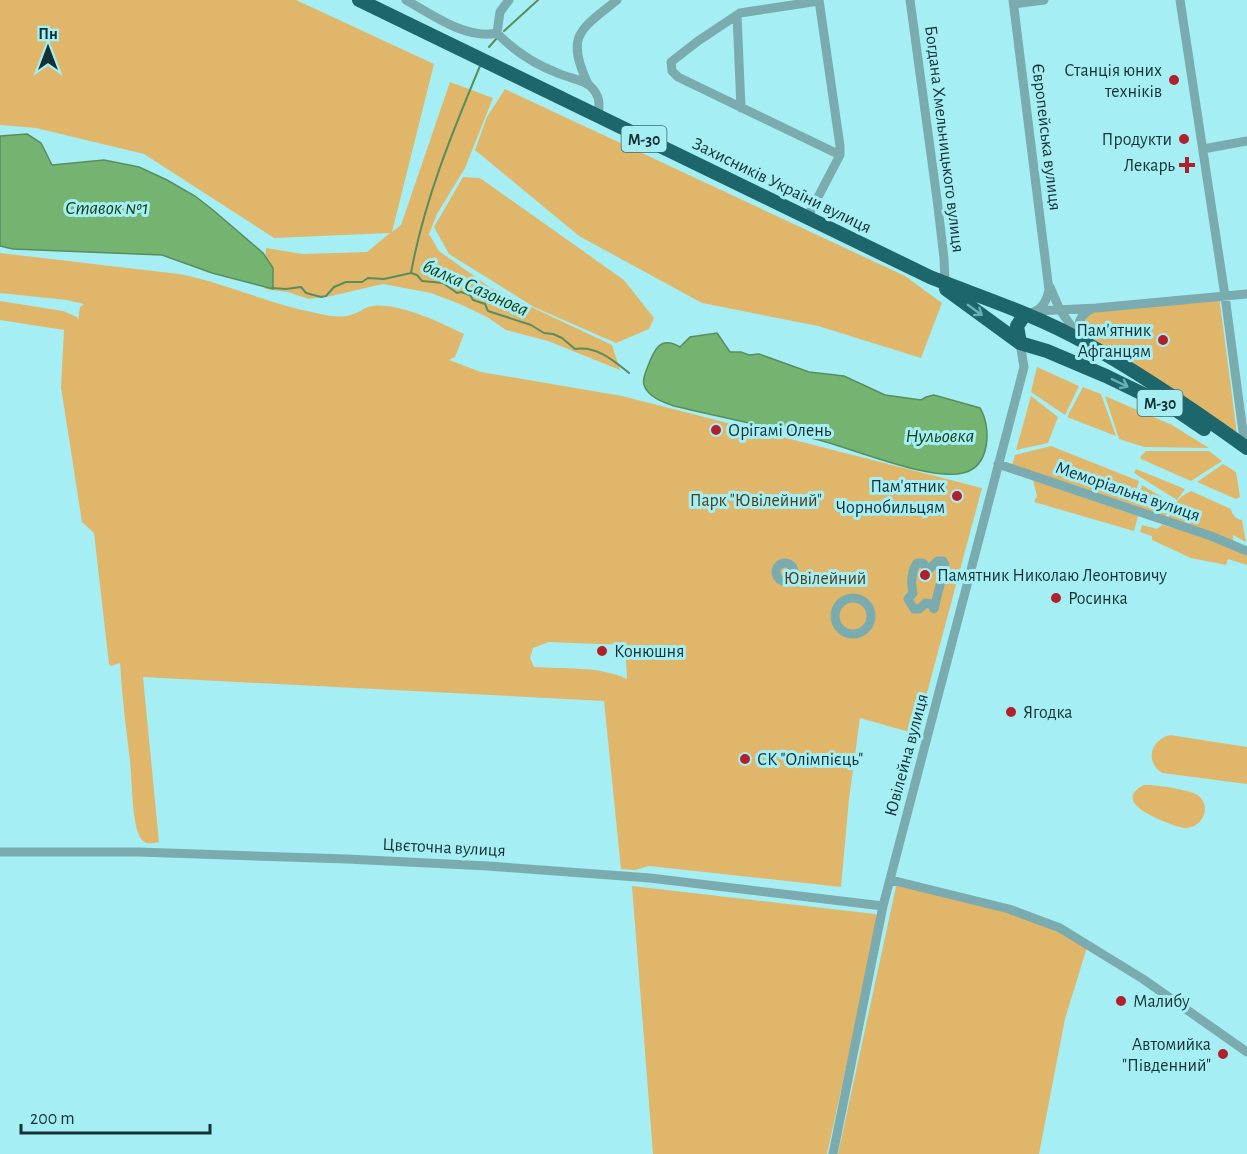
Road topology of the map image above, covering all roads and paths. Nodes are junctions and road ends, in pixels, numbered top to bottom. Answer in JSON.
{"nodes":[{"id":1,"x":359,"y":0,"type":"edge"},
{"id":2,"x":406,"y":0,"type":"edge"},
{"id":3,"x":509,"y":0,"type":"edge"},
{"id":4,"x":617,"y":0,"type":"edge"},
{"id":5,"x":819,"y":0,"type":"edge"},
{"id":6,"x":910,"y":0,"type":"edge"},
{"id":7,"x":1044,"y":0,"type":"edge"},
{"id":8,"x":1180,"y":0,"type":"edge"},
{"id":9,"x":1013,"y":2,"type":"edge"},
{"id":10,"x":737,"y":15,"type":"junction"},
{"id":11,"x":497,"y":33,"type":"junction"},
{"id":12,"x":588,"y":84,"type":"junction"},
{"id":13,"x":741,"y":108,"type":"junction"},
{"id":14,"x":598,"y":117,"type":"junction"},
{"id":15,"x":1247,"y":141,"type":"edge"},
{"id":16,"x":1203,"y":148,"type":"junction"},
{"id":17,"x":840,"y":155,"type":"junction"},
{"id":18,"x":807,"y":218,"type":"junction"},
{"id":19,"x":930,"y":277,"type":"junction"},
{"id":20,"x":1047,"y":279,"type":"junction"},
{"id":21,"x":945,"y":283,"type":"junction"},
{"id":22,"x":1247,"y":294,"type":"edge"},
{"id":23,"x":1225,"y":296,"type":"junction"},
{"id":24,"x":1096,"y":308,"type":"junction"},
{"id":25,"x":1060,"y":310,"type":"junction"},
{"id":26,"x":1031,"y":313,"type":"junction"},
{"id":27,"x":1079,"y":338,"type":"junction"},
{"id":28,"x":1020,"y":343,"type":"junction"},
{"id":29,"x":1047,"y":351,"type":"junction"},
{"id":30,"x":1066,"y":360,"type":"junction"},
{"id":31,"x":1024,"y":367,"type":"junction"},
{"id":32,"x":1246,"y":451,"type":"edge"},
{"id":33,"x":998,"y":464,"type":"junction"},
{"id":34,"x":1247,"y":551,"type":"edge"},
{"id":35,"x":846,"y":599,"type":"joint"},
{"id":36,"x":911,"y":606,"type":"joint"},
{"id":37,"x":0,"y":852,"type":"edge"},
{"id":38,"x":891,"y":880,"type":"junction"},
{"id":39,"x":883,"y":906,"type":"junction"},
{"id":40,"x":1247,"y":1052,"type":"edge"},
{"id":41,"x":833,"y":1154,"type":"edge"}],
"edges":[{"from":1,"to":14,"type":"highway","name":"Захисників України вулиця","number":"М-30"},
{"from":2,"to":11,"type":"street"},
{"from":3,"to":11,"type":"street"},
{"from":4,"to":12,"type":"street"},
{"from":5,"to":10,"type":"street"},
{"from":5,"to":17,"type":"street"},
{"from":6,"to":21,"type":"street","name":"Богдана Хмельницького вулиця"},
{"from":7,"to":9,"type":"street"},
{"from":8,"to":16,"type":"street"},
{"from":9,"to":20,"type":"street","name":"Європейська вулиця"},
{"from":10,"to":13,"type":"street"},
{"from":10,"to":13,"type":"street"},
{"from":11,"to":12,"type":"street"},
{"from":12,"to":14,"type":"street"},
{"from":13,"to":17,"type":"street"},
{"from":14,"to":18,"type":"highway","name":"Захисників України вулиця","number":"М-30"},
{"from":15,"to":16,"type":"street"},
{"from":16,"to":23,"type":"street"},
{"from":17,"to":18,"type":"street"},
{"from":18,"to":19,"type":"highway","name":"Захисників України вулиця","number":"М-30"},
{"from":19,"to":21,"type":"highway","name":"Захисників України вулиця","number":"М-30"},
{"from":19,"to":28,"type":"highway","name":"Захисників України вулиця","number":"М-30","one_way":true},
{"from":20,"to":25,"type":"street","name":"Європейська вулиця"},
{"from":20,"to":26,"type":"street","name":"Європейська вулиця"},
{"from":21,"to":26,"type":"highway","name":"Захисників України вулиця","number":"М-30"},
{"from":22,"to":23,"type":"street"},
{"from":23,"to":24,"type":"street"},
{"from":23,"to":32,"type":"street"},
{"from":24,"to":25,"type":"street"},
{"from":24,"to":27,"type":"street"},
{"from":25,"to":26,"type":"street"},
{"from":25,"to":27,"type":"street","name":"Європейська вулиця"},
{"from":26,"to":27,"type":"highway","number":"М-30"},
{"from":26,"to":28,"type":"highway"},
{"from":27,"to":30,"type":"highway"},
{"from":27,"to":32,"type":"highway","number":"М-30"},
{"from":28,"to":29,"type":"highway","number":"М-30"},
{"from":28,"to":31,"type":"street","name":"Ювілейна вулиця"},
{"from":29,"to":30,"type":"highway","number":"М-30"},
{"from":29,"to":31,"type":"street"},
{"from":30,"to":32,"type":"highway","number":"М-30","one_way":true},
{"from":31,"to":33,"type":"street","name":"Ювілейна вулиця"},
{"from":33,"to":34,"type":"street","name":"Меморіальна вулиця"},
{"from":33,"to":38,"type":"street","name":"Ювілейна вулиця"},
{"from":35,"to":35,"type":"street"},
{"from":36,"to":36,"type":"street"},
{"from":37,"to":39,"type":"street","name":"Цвєточна вулиця"},
{"from":38,"to":39,"type":"street","name":"Ювілейна вулиця"},
{"from":38,"to":40,"type":"street"},
{"from":39,"to":41,"type":"street","name":"Ювілейна вулиця"}]}
